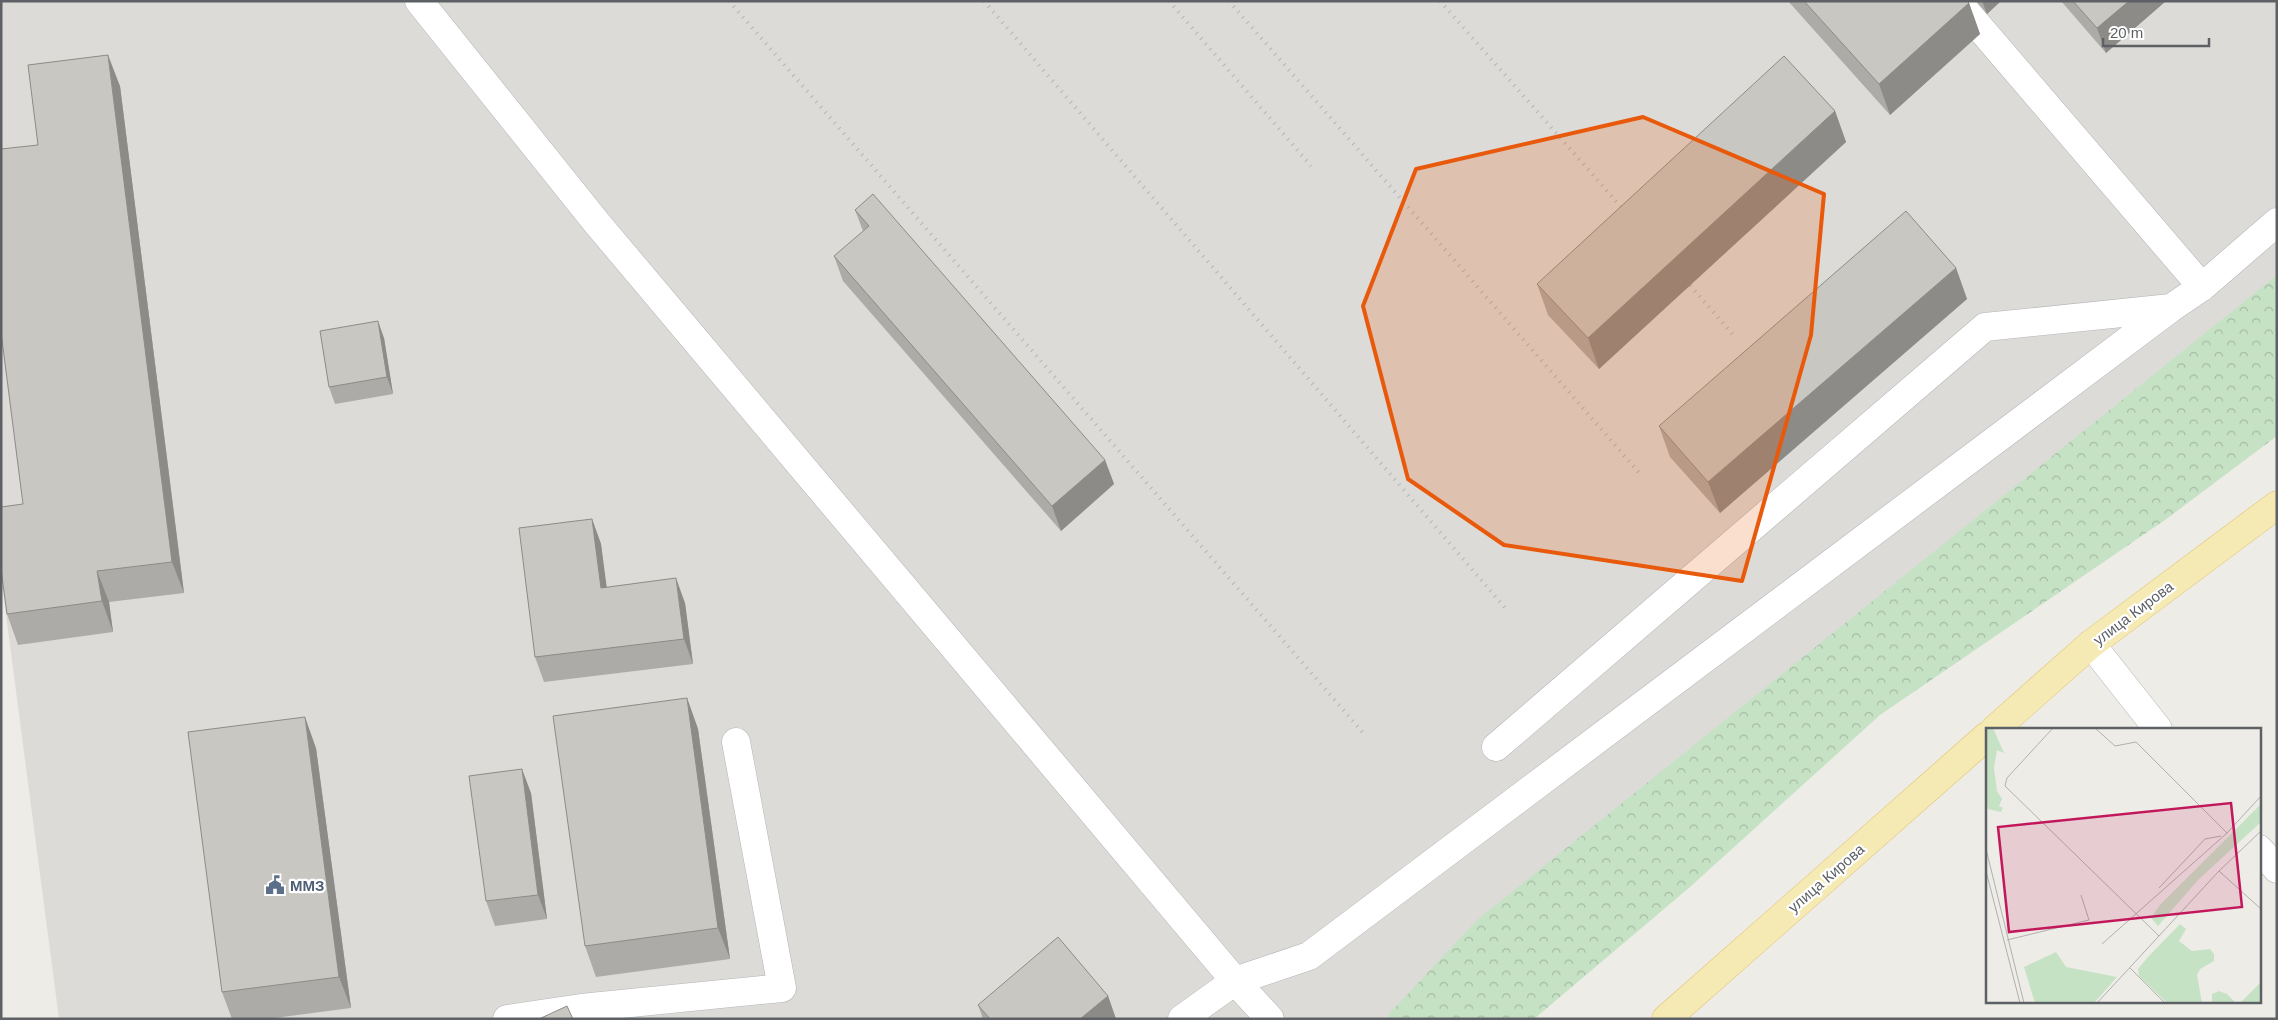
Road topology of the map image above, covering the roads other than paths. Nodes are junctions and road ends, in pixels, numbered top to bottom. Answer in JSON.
{"nodes":[{"id":1,"x":419,"y":1,"type":"edge"},
{"id":2,"x":1957,"y":1,"type":"edge"},
{"id":3,"x":2277,"y":222,"type":"edge"},
{"id":4,"x":2202,"y":287,"type":"junction"},
{"id":5,"x":2171,"y":308,"type":"junction"},
{"id":6,"x":2277,"y":505,"type":"edge"},
{"id":7,"x":2091,"y":644,"type":"junction"},
{"id":8,"x":1996,"y":728,"type":"edge"},
{"id":9,"x":2157,"y":728,"type":"edge"},
{"id":10,"x":1986,"y":737,"type":"edge"},
{"id":11,"x":736,"y":742,"type":"dead end"},
{"id":12,"x":1496,"y":747,"type":"dead end"},
{"id":13,"x":2260,"y":849,"type":"edge"},
{"id":14,"x":2277,"y":869,"type":"edge"},
{"id":15,"x":1235,"y":981,"type":"junction"},
{"id":16,"x":507,"y":1019,"type":"edge"},
{"id":17,"x":1182,"y":1019,"type":"edge"},
{"id":18,"x":1270,"y":1019,"type":"edge"},
{"id":19,"x":1666,"y":1019,"type":"edge"}],
"edges":[{"from":1,"to":15,"type":"lane"},
{"from":2,"to":4,"type":"lane"},
{"from":3,"to":4,"type":"lane"},
{"from":4,"to":5,"type":"lane"},
{"from":5,"to":12,"type":"lane"},
{"from":5,"to":15,"type":"lane"},
{"from":6,"to":7,"type":"main road","name":"улица Кирова"},
{"from":7,"to":8,"type":"main road","name":"улица Кирова"},
{"from":7,"to":9,"type":"lane"},
{"from":10,"to":19,"type":"main road","name":"улица Кирова"},
{"from":11,"to":16,"type":"lane"},
{"from":13,"to":14,"type":"lane"},
{"from":15,"to":17,"type":"lane"},
{"from":15,"to":18,"type":"lane"}]}
